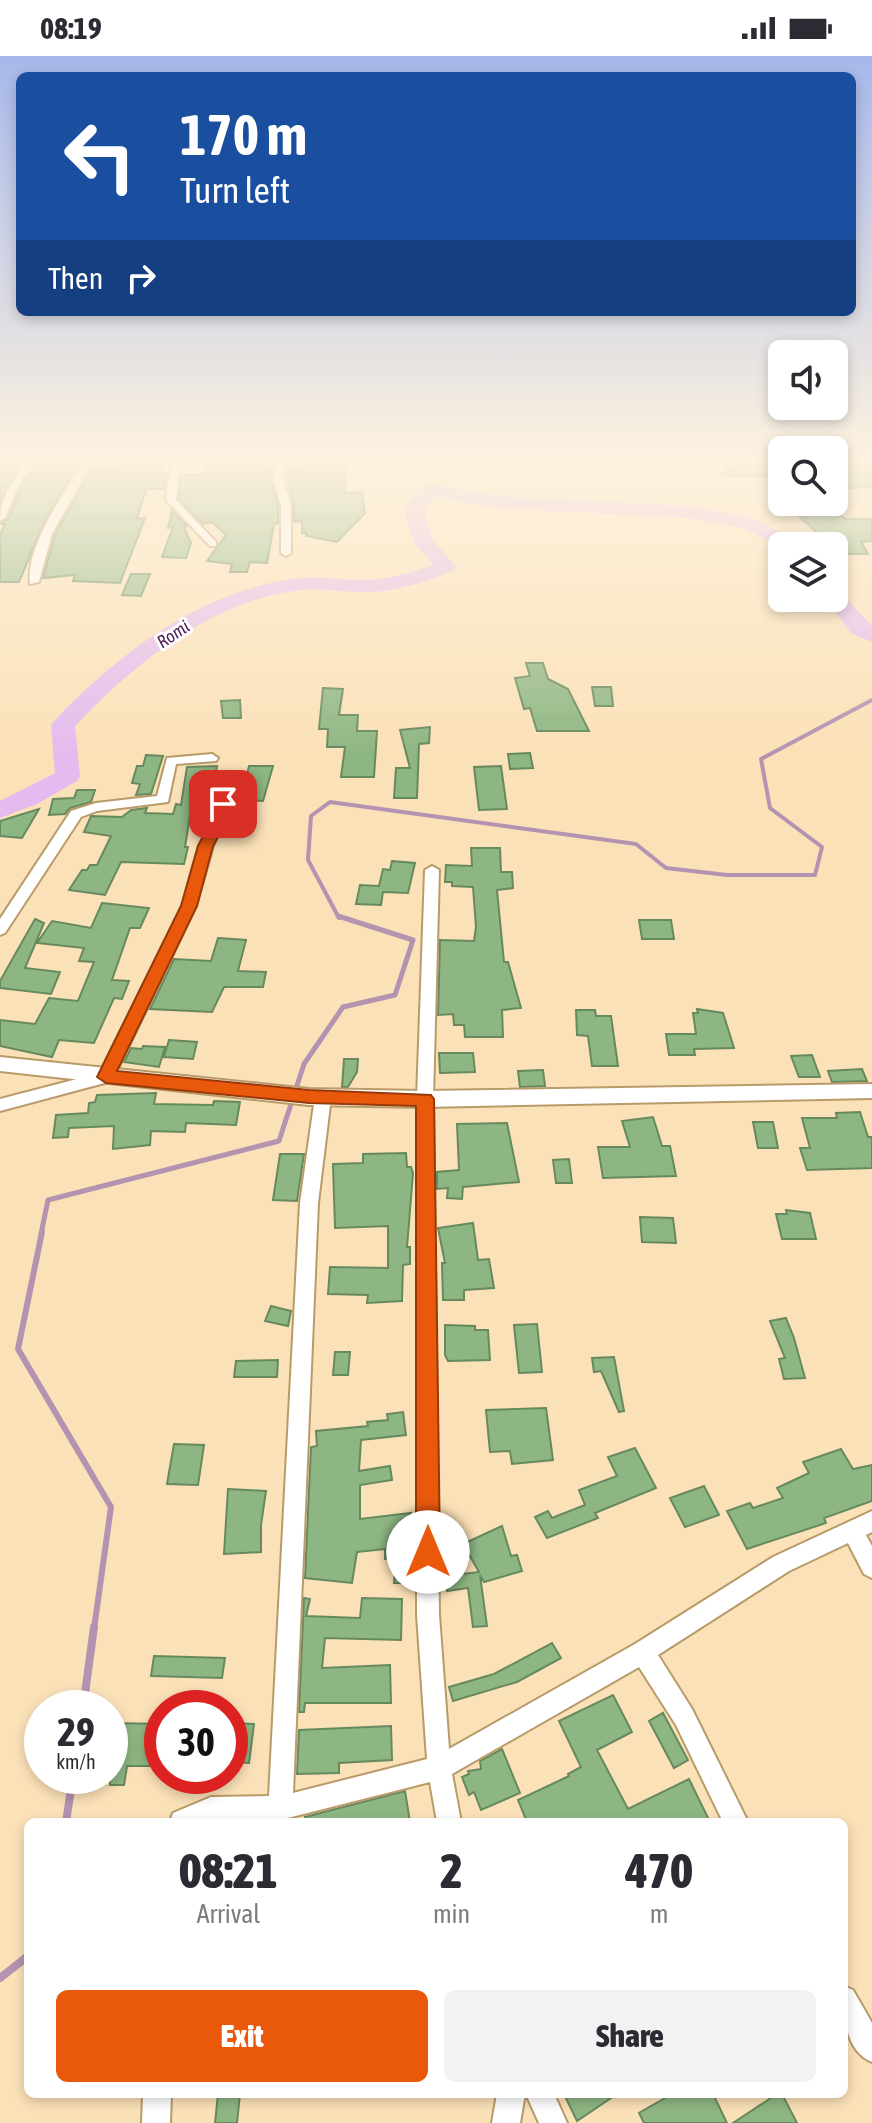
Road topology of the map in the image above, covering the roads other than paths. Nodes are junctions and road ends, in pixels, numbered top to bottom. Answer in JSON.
{"nodes":[{"id":1,"x":39,"y":559,"type":"edge"},
{"id":2,"x":34,"y":582,"type":"dead end"},
{"id":3,"x":212,"y":758,"type":"dead end"},
{"id":4,"x":223,"y":804,"type":"dead end"},
{"id":5,"x":432,"y":870,"type":"dead end"},
{"id":6,"x":0,"y":930,"type":"edge"},
{"id":7,"x":0,"y":1064,"type":"edge"},
{"id":8,"x":106,"y":1077,"type":"junction"},
{"id":9,"x":872,"y":1091,"type":"edge"},
{"id":10,"x":316,"y":1097,"type":"junction"},
{"id":11,"x":425,"y":1099,"type":"junction"},
{"id":12,"x":0,"y":1105,"type":"edge"},
{"id":13,"x":862,"y":1526,"type":"edge"},
{"id":14,"x":872,"y":1567,"type":"edge"},
{"id":15,"x":643,"y":1652,"type":"junction"},
{"id":16,"x":439,"y":1768,"type":"junction"},
{"id":17,"x":280,"y":1808,"type":"junction"},
{"id":18,"x":191,"y":1818,"type":"edge"},
{"id":19,"x":448,"y":1818,"type":"edge"},
{"id":20,"x":734,"y":1818,"type":"edge"},
{"id":21,"x":848,"y":2006,"type":"edge"},
{"id":22,"x":872,"y":2049,"type":"edge"},
{"id":23,"x":157,"y":2098,"type":"edge"},
{"id":24,"x":510,"y":2098,"type":"edge"},
{"id":25,"x":542,"y":2098,"type":"edge"},
{"id":26,"x":156,"y":2123,"type":"edge"},
{"id":27,"x":506,"y":2123,"type":"edge"},
{"id":28,"x":553,"y":2123,"type":"edge"}],
"edges":[{"from":1,"to":2,"type":"street"},
{"from":3,"to":6,"type":"street"},
{"from":4,"to":8,"type":"street"},
{"from":5,"to":11,"type":"street"},
{"from":7,"to":8,"type":"street"},
{"from":8,"to":10,"type":"street"},
{"from":8,"to":12,"type":"street"},
{"from":9,"to":11,"type":"street"},
{"from":10,"to":11,"type":"street"},
{"from":10,"to":17,"type":"street"},
{"from":11,"to":16,"type":"street"},
{"from":13,"to":14,"type":"street"},
{"from":13,"to":15,"type":"street"},
{"from":15,"to":16,"type":"street"},
{"from":15,"to":20,"type":"street"},
{"from":16,"to":17,"type":"street"},
{"from":16,"to":19,"type":"street"},
{"from":17,"to":18,"type":"street"},
{"from":21,"to":22,"type":"street"},
{"from":23,"to":26,"type":"street"},
{"from":24,"to":27,"type":"street"},
{"from":25,"to":28,"type":"street"}]}
